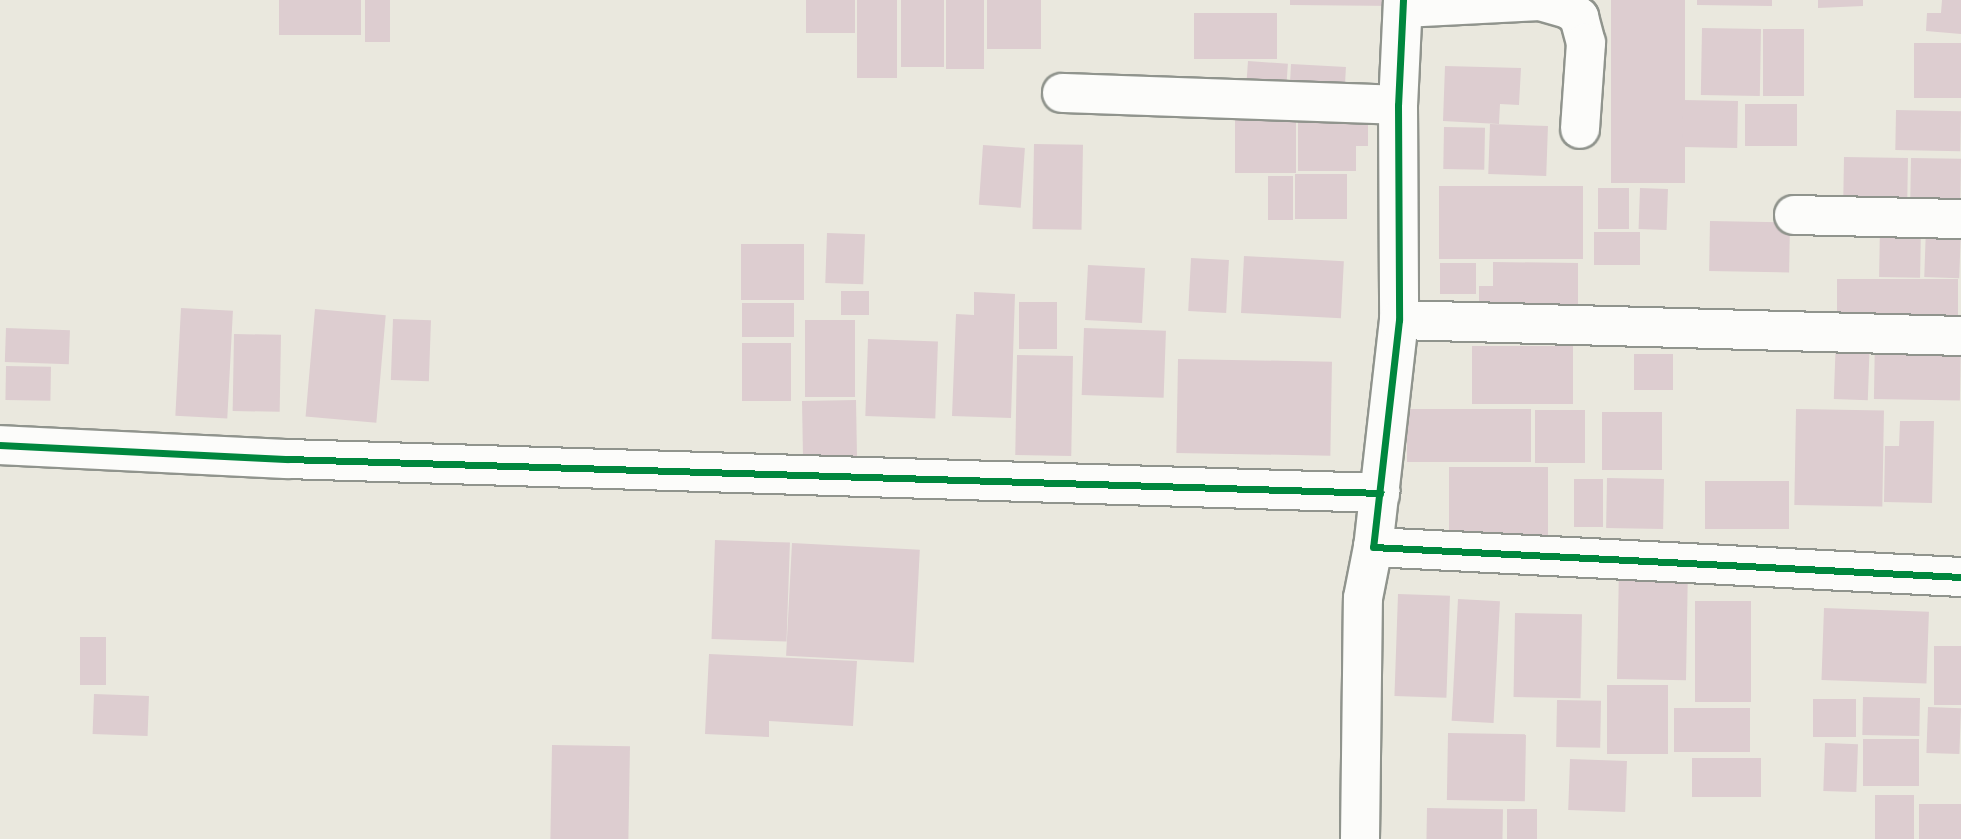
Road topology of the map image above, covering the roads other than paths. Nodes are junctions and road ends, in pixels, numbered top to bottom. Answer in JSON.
{"nodes":[{"id":1,"x":1403,"y":4,"type":"edge"},
{"id":2,"x":1062,"y":93,"type":"dead end"},
{"id":3,"x":1398,"y":105,"type":"junction"},
{"id":4,"x":1580,"y":129,"type":"dead end"},
{"id":5,"x":1794,"y":215,"type":"dead end"},
{"id":6,"x":1961,"y":219,"type":"edge"},
{"id":7,"x":1399,"y":320,"type":"junction"},
{"id":8,"x":1961,"y":336,"type":"edge"},
{"id":9,"x":0,"y":446,"type":"edge"},
{"id":10,"x":1380,"y":493,"type":"junction"},
{"id":11,"x":1373,"y":547,"type":"junction"},
{"id":12,"x":1961,"y":577,"type":"edge"},
{"id":13,"x":1360,"y":839,"type":"edge"}],
"edges":[{"from":1,"to":3,"type":"street"},
{"from":1,"to":4,"type":"street"},
{"from":2,"to":3,"type":"street"},
{"from":3,"to":7,"type":"street"},
{"from":5,"to":6,"type":"street"},
{"from":7,"to":8,"type":"street"},
{"from":7,"to":10,"type":"street"},
{"from":9,"to":10,"type":"street"},
{"from":10,"to":11,"type":"street"},
{"from":11,"to":12,"type":"street"},
{"from":11,"to":13,"type":"street"}]}
